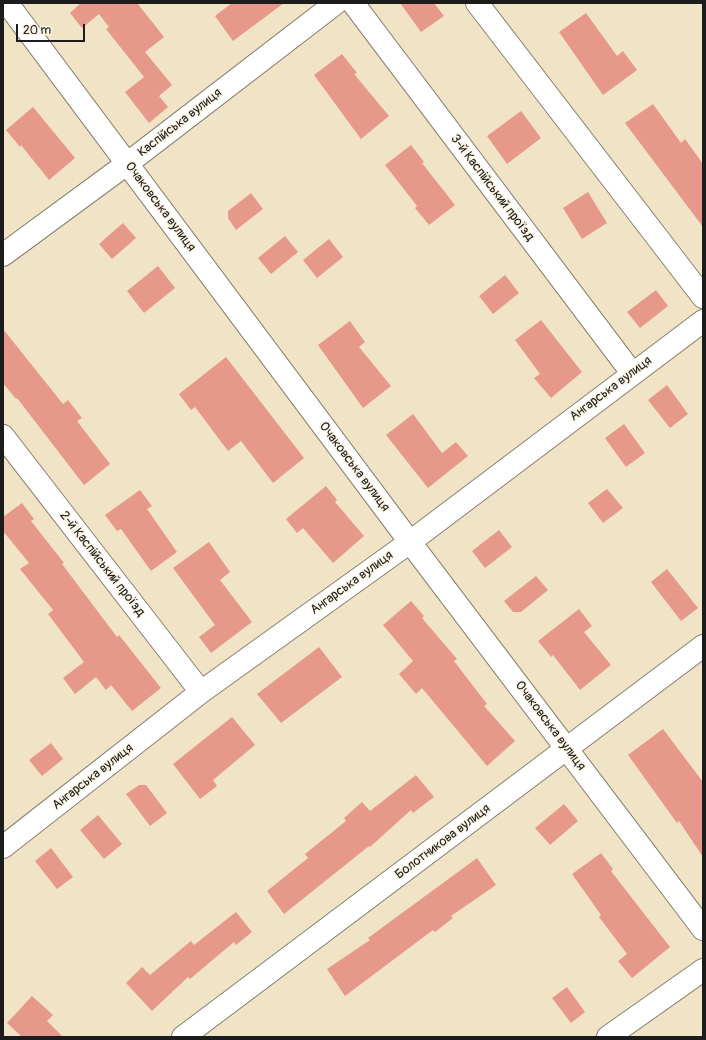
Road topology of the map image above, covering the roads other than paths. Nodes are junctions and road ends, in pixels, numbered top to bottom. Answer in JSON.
{"nodes":[{"id":1,"x":8,"y":3,"type":"edge"},
{"id":2,"x":336,"y":3,"type":"edge"},
{"id":3,"x":353,"y":3,"type":"edge"},
{"id":4,"x":478,"y":3,"type":"edge"},
{"id":5,"x":128,"y":164,"type":"junction"},
{"id":6,"x":3,"y":255,"type":"edge"},
{"id":7,"x":703,"y":296,"type":"edge"},
{"id":8,"x":703,"y":321,"type":"edge"},
{"id":9,"x":632,"y":373,"type":"junction"},
{"id":10,"x":3,"y":436,"type":"edge"},
{"id":11,"x":410,"y":542,"type":"junction"},
{"id":12,"x":703,"y":646,"type":"edge"},
{"id":13,"x":200,"y":692,"type":"junction"},
{"id":14,"x":568,"y":749,"type":"junction"},
{"id":15,"x":3,"y":847,"type":"edge"},
{"id":16,"x":703,"y":930,"type":"edge"},
{"id":17,"x":703,"y":970,"type":"edge"},
{"id":18,"x":183,"y":1037,"type":"edge"},
{"id":19,"x":608,"y":1037,"type":"edge"}],
"edges":[{"from":1,"to":5,"type":"street","name":"Очаковська вулиця"},
{"from":2,"to":5,"type":"street","name":"Каспійська вулиця"},
{"from":3,"to":9,"type":"street","name":"3-й Каспійський проїзд"},
{"from":4,"to":7,"type":"street"},
{"from":5,"to":6,"type":"street","name":"Каспійська вулиця"},
{"from":5,"to":11,"type":"street","name":"Очаковська вулиця"},
{"from":8,"to":9,"type":"street","name":"Ангарська вулиця"},
{"from":9,"to":11,"type":"street","name":"Ангарська вулиця"},
{"from":10,"to":13,"type":"street","name":"2-й Каспійський проїзд"},
{"from":11,"to":13,"type":"street","name":"Ангарська вулиця"},
{"from":11,"to":14,"type":"street","name":"Очаковська вулиця"},
{"from":12,"to":14,"type":"street","name":"Болотникова вулиця"},
{"from":13,"to":15,"type":"street","name":"Ангарська вулиця"},
{"from":14,"to":16,"type":"street","name":"Очаковська вулиця"},
{"from":14,"to":18,"type":"street","name":"Болотникова вулиця"},
{"from":17,"to":19,"type":"street"}]}
